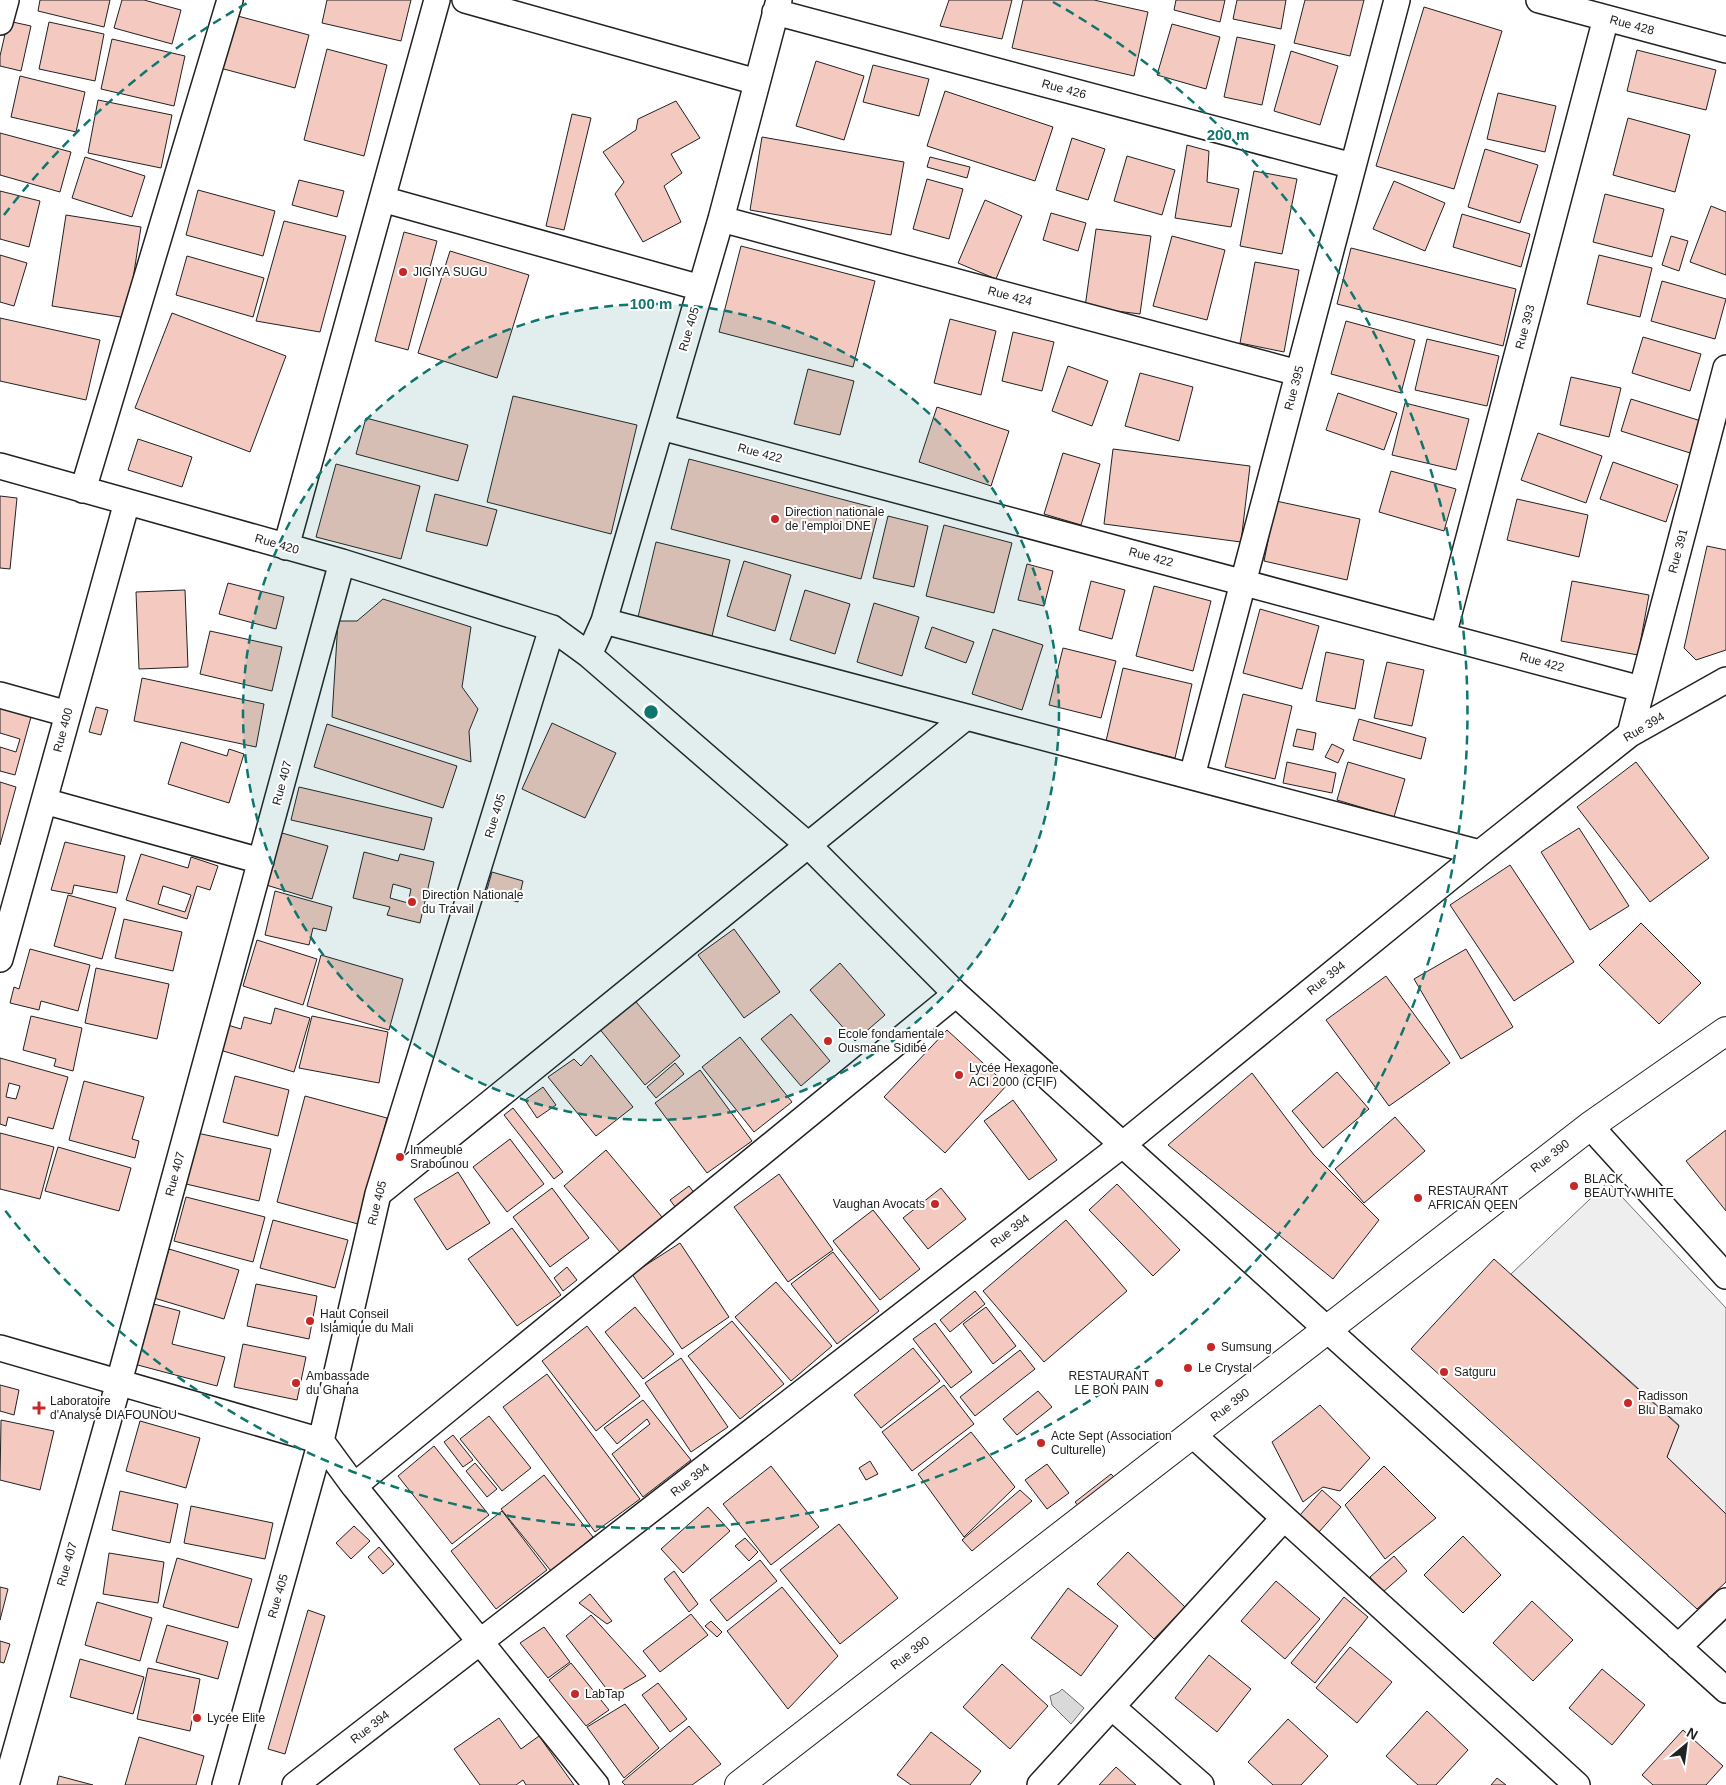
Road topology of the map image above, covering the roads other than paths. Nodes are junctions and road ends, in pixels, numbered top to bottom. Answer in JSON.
{"nodes":[{"id":1,"x":6,"y":0,"type":"edge"},
{"id":2,"x":230,"y":0,"type":"edge"},
{"id":3,"x":437,"y":0,"type":"edge"},
{"id":4,"x":465,"y":0,"type":"edge"},
{"id":5,"x":1396,"y":0,"type":"edge"},
{"id":6,"x":1539,"y":0,"type":"edge"},
{"id":7,"x":493,"y":4,"type":"edge"},
{"id":8,"x":777,"y":6,"type":"edge"},
{"id":9,"x":1606,"y":18,"type":"junction"},
{"id":10,"x":0,"y":22,"type":"edge"},
{"id":11,"x":1726,"y":50,"type":"edge"},
{"id":12,"x":757,"y":82,"type":"junction"},
{"id":13,"x":1353,"y":166,"type":"junction"},
{"id":14,"x":382,"y":199,"type":"junction"},
{"id":15,"x":721,"y":219,"type":"junction"},
{"id":16,"x":701,"y":288,"type":"junction"},
{"id":17,"x":1726,"y":368,"type":"edge"},
{"id":18,"x":1298,"y":373,"type":"junction"},
{"id":19,"x":661,"y":427,"type":"junction"},
{"id":20,"x":0,"y":466,"type":"edge"},
{"id":21,"x":82,"y":490,"type":"junction"},
{"id":22,"x":127,"y":502,"type":"junction"},
{"id":23,"x":286,"y":546,"type":"junction"},
{"id":24,"x":342,"y":562,"type":"junction"},
{"id":25,"x":1243,"y":582,"type":"junction"},
{"id":26,"x":604,"y":620,"type":"junction"},
{"id":27,"x":552,"y":628,"type":"junction"},
{"id":28,"x":1443,"y":636,"type":"junction"},
{"id":29,"x":588,"y":655,"type":"junction"},
{"id":30,"x":1726,"y":680,"type":"edge"},
{"id":31,"x":1641,"y":689,"type":"junction"},
{"id":32,"x":0,"y":695,"type":"edge"},
{"id":33,"x":68,"y":714,"type":"junction"},
{"id":34,"x":966,"y":717,"type":"junction"},
{"id":35,"x":1630,"y":734,"type":"junction"},
{"id":36,"x":1192,"y":776,"type":"junction"},
{"id":37,"x":44,"y":801,"type":"junction"},
{"id":38,"x":808,"y":845,"type":"junction"},
{"id":39,"x":1480,"y":853,"type":"junction"},
{"id":40,"x":261,"y":861,"type":"junction"},
{"id":41,"x":6,"y":915,"type":"edge"},
{"id":42,"x":0,"y":959,"type":"edge"},
{"id":43,"x":956,"y":994,"type":"junction"},
{"id":44,"x":1726,"y":1030,"type":"edge"},
{"id":45,"x":1590,"y":1126,"type":"junction"},
{"id":46,"x":1122,"y":1145,"type":"junction"},
{"id":47,"x":378,"y":1194,"type":"junction"},
{"id":48,"x":1726,"y":1276,"type":"edge"},
{"id":49,"x":1327,"y":1330,"type":"junction"},
{"id":50,"x":0,"y":1348,"type":"edge"},
{"id":51,"x":119,"y":1382,"type":"junction"},
{"id":52,"x":1192,"y":1434,"type":"junction"},
{"id":53,"x":321,"y":1441,"type":"junction"},
{"id":54,"x":354,"y":1486,"type":"junction"},
{"id":55,"x":1284,"y":1518,"type":"junction"},
{"id":56,"x":1726,"y":1601,"type":"edge"},
{"id":57,"x":480,"y":1642,"type":"junction"},
{"id":58,"x":1678,"y":1647,"type":"junction"},
{"id":59,"x":1726,"y":1690,"type":"edge"},
{"id":60,"x":1112,"y":1707,"type":"junction"},
{"id":61,"x":6,"y":1785,"type":"edge"},
{"id":62,"x":226,"y":1785,"type":"edge"},
{"id":63,"x":295,"y":1785,"type":"edge"},
{"id":64,"x":596,"y":1785,"type":"edge"},
{"id":65,"x":739,"y":1785,"type":"edge"},
{"id":66,"x":1040,"y":1785,"type":"edge"},
{"id":67,"x":1201,"y":1785,"type":"edge"},
{"id":68,"x":1577,"y":1785,"type":"edge"}],
"edges":[{"from":1,"to":10,"type":"street"},
{"from":2,"to":21,"type":"street"},
{"from":3,"to":14,"type":"street"},
{"from":4,"to":7,"type":"street"},
{"from":5,"to":13,"type":"street","name":"Rue 395"},
{"from":6,"to":9,"type":"street","name":"Rue 428"},
{"from":7,"to":12,"type":"street"},
{"from":8,"to":12,"type":"street","name":"Rue 405"},
{"from":8,"to":13,"type":"street","name":"Rue 426"},
{"from":9,"to":11,"type":"street","name":"Rue 428"},
{"from":9,"to":28,"type":"street","name":"Rue 393"},
{"from":12,"to":15,"type":"street","name":"Rue 405"},
{"from":13,"to":18,"type":"street","name":"Rue 395"},
{"from":14,"to":16,"type":"street"},
{"from":14,"to":23,"type":"street"},
{"from":15,"to":16,"type":"street","name":"Rue 405"},
{"from":15,"to":18,"type":"street","name":"Rue 424"},
{"from":16,"to":19,"type":"street","name":"Rue 405"},
{"from":17,"to":31,"type":"street","name":"Rue 391"},
{"from":18,"to":25,"type":"street","name":"Rue 395"},
{"from":19,"to":25,"type":"street","name":"Rue 422"},
{"from":19,"to":26,"type":"street","name":"Rue 405"},
{"from":20,"to":21,"type":"street","name":"Rue 420"},
{"from":21,"to":22,"type":"street","name":"Rue 420"},
{"from":22,"to":23,"type":"street","name":"Rue 420"},
{"from":22,"to":33,"type":"street","name":"Rue 400"},
{"from":23,"to":24,"type":"street","name":"Rue 420"},
{"from":24,"to":27,"type":"street","name":"Rue 420"},
{"from":24,"to":40,"type":"street","name":"Rue 407"},
{"from":25,"to":28,"type":"street","name":"Rue 422"},
{"from":25,"to":36,"type":"street","name":"Rue 395"},
{"from":26,"to":29,"type":"street","name":"Rue 405"},
{"from":26,"to":34,"type":"street"},
{"from":27,"to":29,"type":"street","name":"Rue 420"},
{"from":27,"to":47,"type":"street","name":"Rue 405"},
{"from":28,"to":31,"type":"street","name":"Rue 422"},
{"from":29,"to":38,"type":"street","name":"Rue 420"},
{"from":30,"to":35,"type":"street","name":"Rue 394"},
{"from":31,"to":35,"type":"street","name":"Rue 391"},
{"from":32,"to":33,"type":"street"},
{"from":33,"to":37,"type":"street","name":"Rue 400"},
{"from":34,"to":36,"type":"street"},
{"from":34,"to":38,"type":"street"},
{"from":35,"to":39,"type":"street","name":"Rue 394"},
{"from":36,"to":39,"type":"street"},
{"from":37,"to":40,"type":"street"},
{"from":37,"to":41,"type":"street","name":"Rue 400"},
{"from":38,"to":43,"type":"street","name":"Rue 420"},
{"from":38,"to":47,"type":"street"},
{"from":39,"to":46,"type":"street","name":"Rue 394"},
{"from":40,"to":51,"type":"street","name":"Rue 407"},
{"from":41,"to":42,"type":"street","name":"Rue 400"},
{"from":43,"to":46,"type":"street","name":"Rue 420"},
{"from":43,"to":54,"type":"street"},
{"from":44,"to":45,"type":"street","name":"Rue 390"},
{"from":45,"to":48,"type":"street"},
{"from":45,"to":49,"type":"street","name":"Rue 390"},
{"from":46,"to":49,"type":"street","name":"Rue 420"},
{"from":46,"to":57,"type":"street","name":"Rue 394"},
{"from":47,"to":53,"type":"street","name":"Rue 405"},
{"from":49,"to":52,"type":"street","name":"Rue 390"},
{"from":49,"to":58,"type":"street","name":"Rue 420"},
{"from":50,"to":51,"type":"street"},
{"from":51,"to":53,"type":"street"},
{"from":51,"to":61,"type":"street","name":"Rue 407"},
{"from":52,"to":55,"type":"street"},
{"from":52,"to":65,"type":"street","name":"Rue 390"},
{"from":53,"to":54,"type":"street"},
{"from":53,"to":62,"type":"street","name":"Rue 405"},
{"from":54,"to":57,"type":"street"},
{"from":55,"to":60,"type":"street"},
{"from":55,"to":68,"type":"street"},
{"from":56,"to":58,"type":"street"},
{"from":57,"to":63,"type":"street","name":"Rue 394"},
{"from":57,"to":64,"type":"street"},
{"from":58,"to":59,"type":"street","name":"Rue 420"},
{"from":60,"to":66,"type":"street"},
{"from":60,"to":67,"type":"street"}]}
